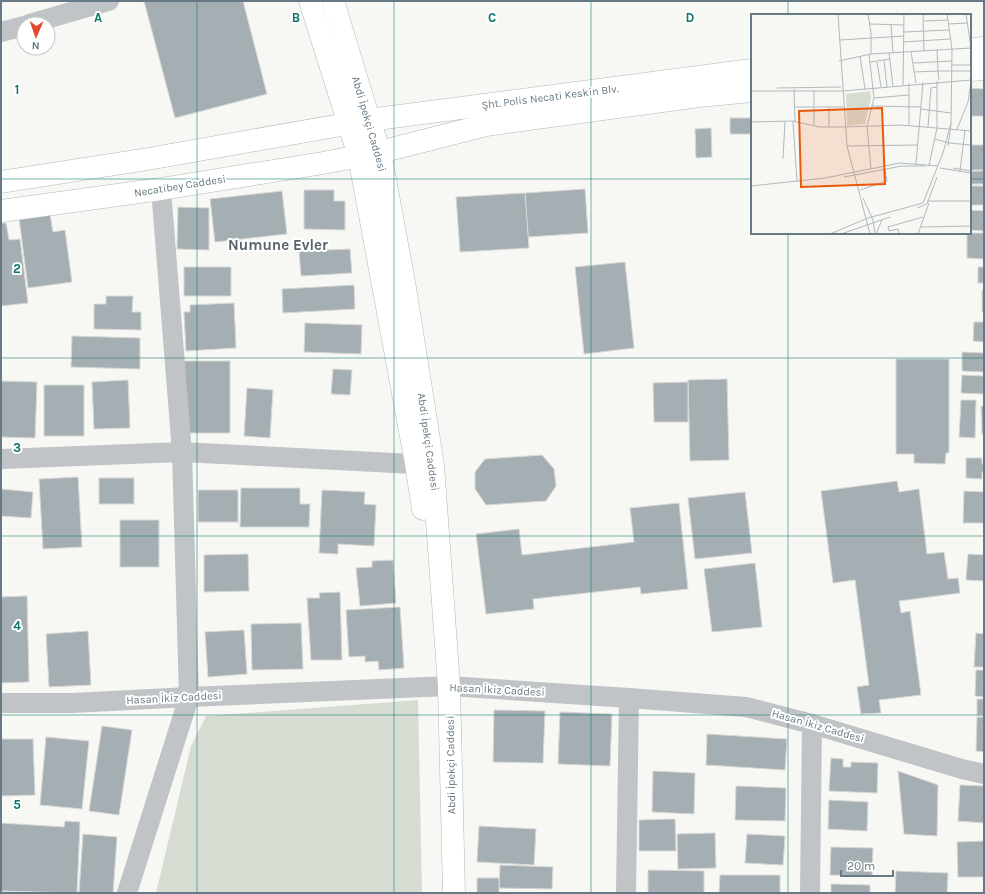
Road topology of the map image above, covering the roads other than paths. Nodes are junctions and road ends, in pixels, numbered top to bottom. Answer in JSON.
{"nodes":[{"id":1,"x":109,"y":1,"type":"edge"},
{"id":2,"x":310,"y":1,"type":"edge"},
{"id":3,"x":334,"y":1,"type":"edge"},
{"id":4,"x":56,"y":16,"type":"edge"},
{"id":5,"x":16,"y":28,"type":"edge"},
{"id":6,"x":1,"y":32,"type":"edge"},
{"id":7,"x":984,"y":48,"type":"edge"},
{"id":8,"x":971,"y":49,"type":"edge"},
{"id":9,"x":984,"y":69,"type":"edge"},
{"id":10,"x":751,"y":70,"type":"edge"},
{"id":11,"x":971,"y":70,"type":"edge"},
{"id":12,"x":751,"y":91,"type":"edge"},
{"id":13,"x":358,"y":122,"type":"junction"},
{"id":14,"x":369,"y":154,"type":"junction"},
{"id":15,"x":1,"y":182,"type":"edge"},
{"id":16,"x":161,"y":189,"type":"junction"},
{"id":17,"x":1,"y":211,"type":"edge"},
{"id":18,"x":182,"y":452,"type":"junction"},
{"id":19,"x":1,"y":458,"type":"edge"},
{"id":20,"x":424,"y":464,"type":"junction"},
{"id":21,"x":449,"y":686,"type":"junction"},
{"id":22,"x":189,"y":697,"type":"junction"},
{"id":23,"x":629,"y":698,"type":"junction"},
{"id":24,"x":1,"y":704,"type":"edge"},
{"id":25,"x":812,"y":724,"type":"junction"},
{"id":26,"x":984,"y":774,"type":"edge"},
{"id":27,"x":127,"y":893,"type":"edge"},
{"id":28,"x":454,"y":893,"type":"edge"},
{"id":29,"x":626,"y":893,"type":"edge"},
{"id":30,"x":810,"y":893,"type":"edge"}],
"edges":[{"from":1,"to":4,"type":"street"},
{"from":2,"to":13,"type":"street","name":"Abdi İpekçi Caddesi"},
{"from":3,"to":13,"type":"street","name":"Abdi İpekçi Caddesi"},
{"from":5,"to":6,"type":"street"},
{"from":7,"to":8,"type":"street"},
{"from":9,"to":11,"type":"street"},
{"from":10,"to":13,"type":"street","name":"Şht. Polis Necati Keskin Blv."},
{"from":12,"to":14,"type":"street","name":"Şht. Polis Necati Keskin Blv."},
{"from":13,"to":14,"type":"street","name":"Abdi İpekçi Caddesi"},
{"from":13,"to":15,"type":"street"},
{"from":14,"to":16,"type":"street","name":"Necatibey Caddesi"},
{"from":14,"to":20,"type":"street","name":"Abdi İpekçi Caddesi"},
{"from":16,"to":17,"type":"street","name":"Necatibey Caddesi"},
{"from":16,"to":18,"type":"street"},
{"from":18,"to":19,"type":"street"},
{"from":18,"to":20,"type":"street"},
{"from":18,"to":22,"type":"street"},
{"from":20,"to":21,"type":"street","name":"Abdi İpekçi Caddesi"},
{"from":21,"to":22,"type":"street","name":"Hasan İkiz Caddesi"},
{"from":21,"to":23,"type":"street","name":"Hasan İkiz Caddesi"},
{"from":21,"to":28,"type":"street","name":"Abdi İpekçi Caddesi"},
{"from":22,"to":24,"type":"street","name":"Hasan İkiz Caddesi"},
{"from":22,"to":27,"type":"street"},
{"from":23,"to":25,"type":"street","name":"Hasan İkiz Caddesi"},
{"from":23,"to":29,"type":"street"},
{"from":25,"to":26,"type":"street","name":"Hasan İkiz Caddesi"},
{"from":25,"to":30,"type":"street"}]}
